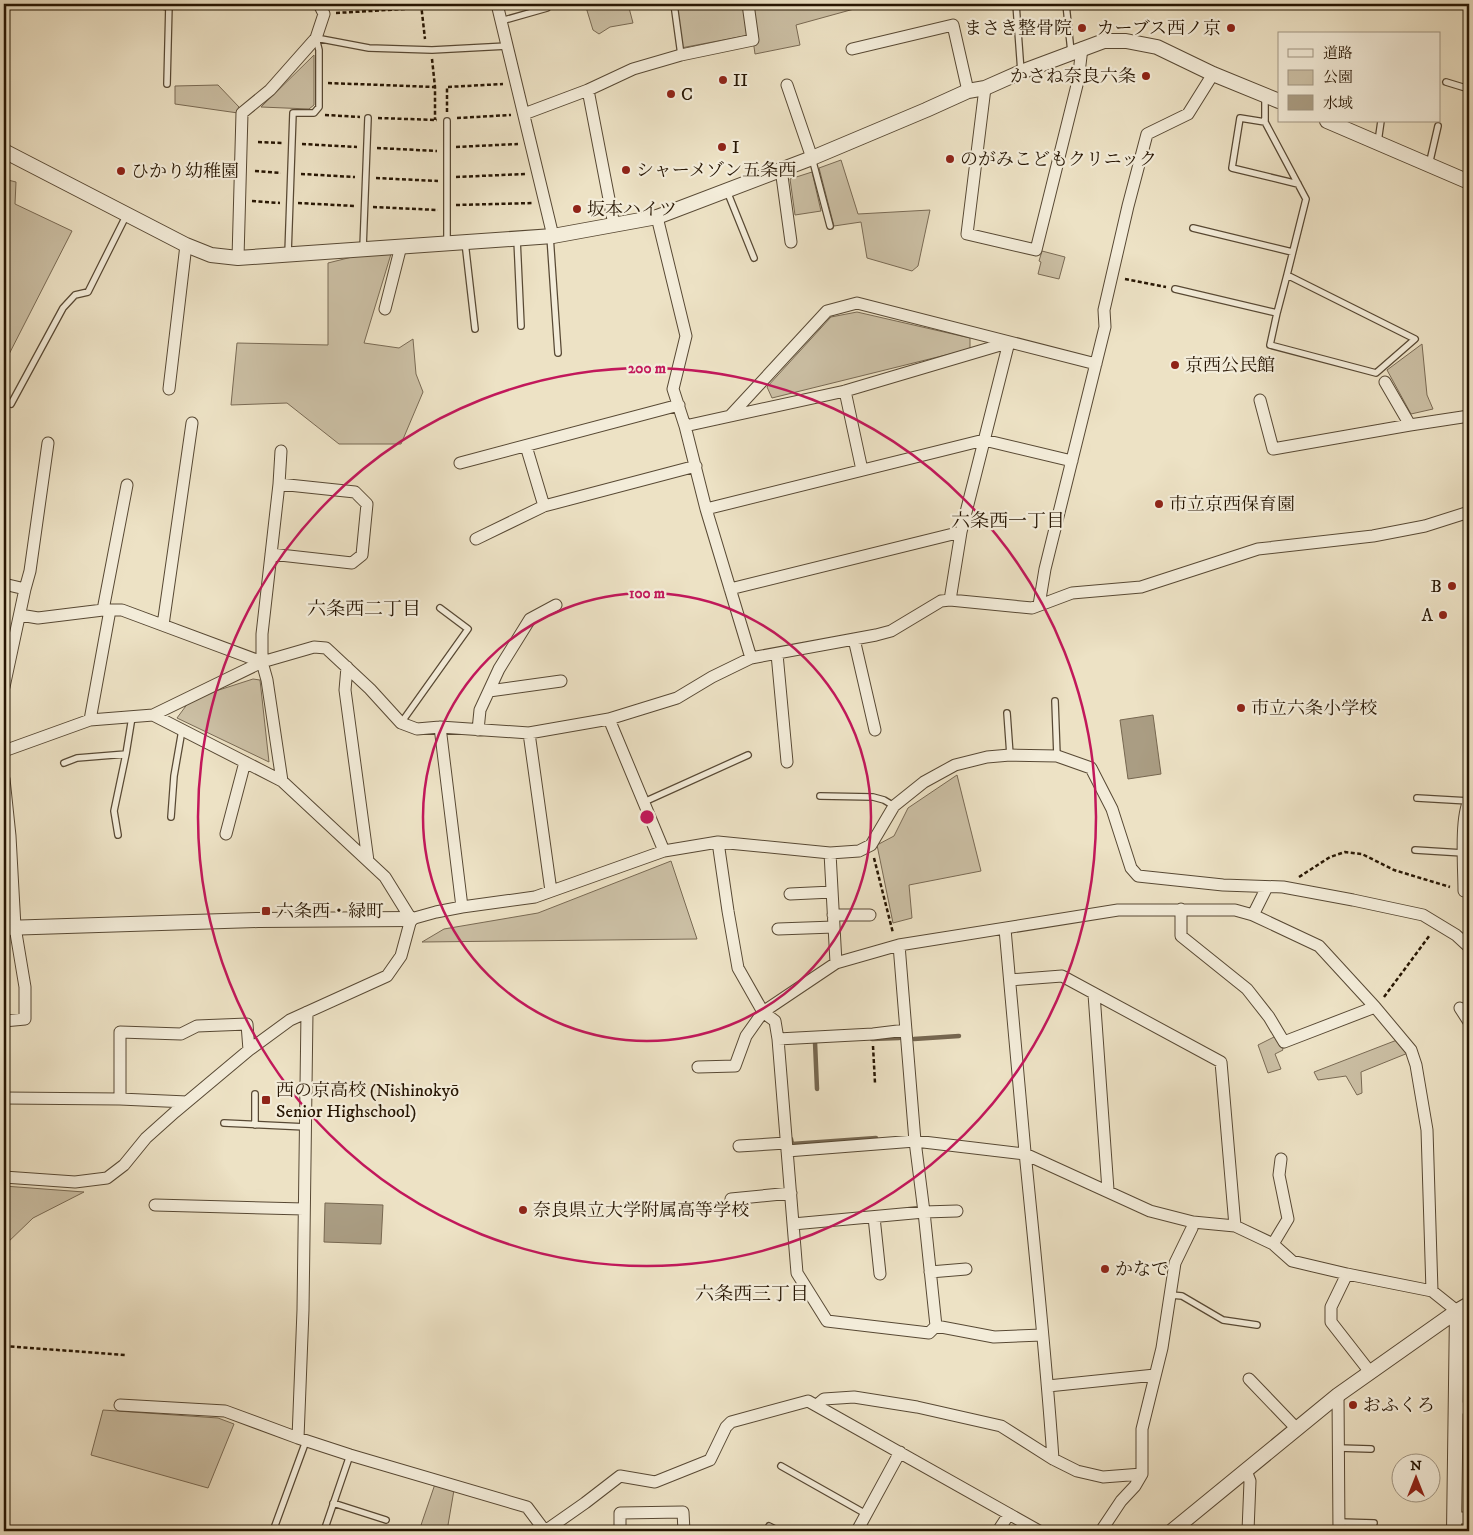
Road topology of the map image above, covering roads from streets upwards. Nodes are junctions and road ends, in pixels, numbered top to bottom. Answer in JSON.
{"nodes":[{"id":1,"x":165,"y":4,"type":"edge"},
{"id":2,"x":170,"y":4,"type":"edge"},
{"id":3,"x":497,"y":4,"type":"edge"},
{"id":4,"x":748,"y":4,"type":"edge"},
{"id":5,"x":322,"y":9,"type":"edge"},
{"id":6,"x":852,"y":49,"type":"dead end"},
{"id":7,"x":1076,"y":50,"type":"junction"},
{"id":8,"x":1213,"y":74,"type":"junction"},
{"id":9,"x":787,"y":85,"type":"dead end"},
{"id":10,"x":985,"y":88,"type":"junction"},
{"id":11,"x":588,"y":90,"type":"junction"},
{"id":12,"x":968,"y":91,"type":"junction"},
{"id":13,"x":1278,"y":101,"type":"edge"},
{"id":14,"x":524,"y":114,"type":"junction"},
{"id":15,"x":1330,"y":122,"type":"edge"},
{"id":16,"x":4,"y":152,"type":"edge"},
{"id":17,"x":812,"y":158,"type":"junction"},
{"id":18,"x":781,"y":169,"type":"junction"},
{"id":19,"x":1469,"y":182,"type":"edge"},
{"id":20,"x":657,"y":217,"type":"junction"},
{"id":21,"x":614,"y":225,"type":"junction"},
{"id":22,"x":552,"y":236,"type":"junction"},
{"id":23,"x":791,"y":242,"type":"dead end"},
{"id":24,"x":186,"y":245,"type":"junction"},
{"id":25,"x":401,"y":246,"type":"junction"},
{"id":26,"x":238,"y":258,"type":"junction"},
{"id":27,"x":385,"y":309,"type":"dead end"},
{"id":28,"x":1009,"y":342,"type":"junction"},
{"id":29,"x":1096,"y":364,"type":"junction"},
{"id":30,"x":1385,"y":382,"type":"dead end"},
{"id":31,"x":169,"y":389,"type":"dead end"},
{"id":32,"x":845,"y":391,"type":"junction"},
{"id":33,"x":1260,"y":400,"type":"dead end"},
{"id":34,"x":679,"y":405,"type":"junction"},
{"id":35,"x":731,"y":415,"type":"junction"},
{"id":36,"x":1469,"y":416,"type":"edge"},
{"id":37,"x":192,"y":423,"type":"dead end"},
{"id":38,"x":1410,"y":425,"type":"junction"},
{"id":39,"x":685,"y":426,"type":"junction"},
{"id":40,"x":984,"y":440,"type":"junction"},
{"id":41,"x":48,"y":443,"type":"dead end"},
{"id":42,"x":526,"y":446,"type":"junction"},
{"id":43,"x":281,"y":451,"type":"dead end"},
{"id":44,"x":1072,"y":461,"type":"junction"},
{"id":45,"x":460,"y":463,"type":"dead end"},
{"id":46,"x":696,"y":466,"type":"junction"},
{"id":47,"x":862,"y":470,"type":"junction"},
{"id":48,"x":279,"y":484,"type":"junction"},
{"id":49,"x":127,"y":486,"type":"dead end"},
{"id":50,"x":544,"y":506,"type":"junction"},
{"id":51,"x":706,"y":509,"type":"junction"},
{"id":52,"x":1469,"y":512,"type":"edge"},
{"id":53,"x":961,"y":532,"type":"junction"},
{"id":54,"x":476,"y":539,"type":"dead end"},
{"id":55,"x":271,"y":554,"type":"junction"},
{"id":56,"x":4,"y":584,"type":"edge"},
{"id":57,"x":24,"y":589,"type":"junction"},
{"id":58,"x":730,"y":589,"type":"junction"},
{"id":59,"x":950,"y":600,"type":"junction"},
{"id":60,"x":556,"y":605,"type":"dead end"},
{"id":61,"x":1039,"y":605,"type":"junction"},
{"id":62,"x":106,"y":610,"type":"junction"},
{"id":63,"x":20,"y":615,"type":"junction"},
{"id":64,"x":163,"y":625,"type":"junction"},
{"id":65,"x":854,"y":639,"type":"junction"},
{"id":66,"x":777,"y":654,"type":"junction"},
{"id":67,"x":751,"y":658,"type":"junction"},
{"id":68,"x":262,"y":662,"type":"junction"},
{"id":69,"x":347,"y":667,"type":"junction"},
{"id":70,"x":560,"y":681,"type":"dead end"},
{"id":71,"x":4,"y":687,"type":"edge"},
{"id":72,"x":489,"y":691,"type":"junction"},
{"id":73,"x":153,"y":715,"type":"junction"},
{"id":74,"x":609,"y":719,"type":"junction"},
{"id":75,"x":90,"y":720,"type":"junction"},
{"id":76,"x":440,"y":727,"type":"junction"},
{"id":77,"x":478,"y":730,"type":"junction"},
{"id":78,"x":875,"y":730,"type":"dead end"},
{"id":79,"x":530,"y":733,"type":"junction"},
{"id":80,"x":4,"y":751,"type":"edge"},
{"id":81,"x":245,"y":762,"type":"junction"},
{"id":82,"x":787,"y":762,"type":"dead end"},
{"id":83,"x":4,"y":779,"type":"edge"},
{"id":84,"x":282,"y":781,"type":"junction"},
{"id":85,"x":1469,"y":801,"type":"edge"},
{"id":86,"x":226,"y":834,"type":"dead end"},
{"id":87,"x":7,"y":836,"type":"edge"},
{"id":88,"x":718,"y":842,"type":"junction"},
{"id":89,"x":664,"y":850,"type":"junction"},
{"id":90,"x":830,"y":853,"type":"junction"},
{"id":91,"x":1465,"y":860,"type":"edge"},
{"id":92,"x":368,"y":862,"type":"junction"},
{"id":93,"x":1267,"y":887,"type":"junction"},
{"id":94,"x":551,"y":891,"type":"junction"},
{"id":95,"x":1464,"y":891,"type":"road end"},
{"id":96,"x":832,"y":892,"type":"junction"},
{"id":97,"x":790,"y":894,"type":"dead end"},
{"id":98,"x":462,"y":907,"type":"junction"},
{"id":99,"x":1181,"y":909,"type":"junction"},
{"id":100,"x":870,"y":915,"type":"dead end"},
{"id":101,"x":1253,"y":915,"type":"junction"},
{"id":102,"x":411,"y":919,"type":"junction"},
{"id":103,"x":833,"y":921,"type":"junction"},
{"id":104,"x":10,"y":928,"type":"edge"},
{"id":105,"x":778,"y":929,"type":"dead end"},
{"id":106,"x":1005,"y":929,"type":"junction"},
{"id":107,"x":897,"y":946,"type":"junction"},
{"id":108,"x":1469,"y":947,"type":"edge"},
{"id":109,"x":836,"y":963,"type":"junction"},
{"id":110,"x":1010,"y":980,"type":"junction"},
{"id":111,"x":1094,"y":994,"type":"junction"},
{"id":112,"x":1375,"y":1007,"type":"junction"},
{"id":113,"x":1460,"y":1008,"type":"dead end"},
{"id":114,"x":307,"y":1012,"type":"junction"},
{"id":115,"x":763,"y":1012,"type":"junction"},
{"id":116,"x":4,"y":1020,"type":"edge"},
{"id":117,"x":1469,"y":1021,"type":"edge"},
{"id":118,"x":906,"y":1030,"type":"junction"},
{"id":119,"x":778,"y":1039,"type":"junction"},
{"id":120,"x":249,"y":1050,"type":"junction"},
{"id":121,"x":698,"y":1067,"type":"dead end"},
{"id":122,"x":4,"y":1098,"type":"edge"},
{"id":123,"x":120,"y":1099,"type":"junction"},
{"id":124,"x":187,"y":1102,"type":"junction"},
{"id":125,"x":915,"y":1142,"type":"junction"},
{"id":126,"x":739,"y":1146,"type":"dead end"},
{"id":127,"x":786,"y":1147,"type":"junction"},
{"id":128,"x":1025,"y":1154,"type":"junction"},
{"id":129,"x":1281,"y":1159,"type":"dead end"},
{"id":130,"x":4,"y":1177,"type":"edge"},
{"id":131,"x":1108,"y":1190,"type":"junction"},
{"id":132,"x":791,"y":1194,"type":"junction"},
{"id":133,"x":731,"y":1199,"type":"dead end"},
{"id":134,"x":155,"y":1205,"type":"dead end"},
{"id":135,"x":304,"y":1209,"type":"junction"},
{"id":136,"x":956,"y":1211,"type":"dead end"},
{"id":137,"x":924,"y":1212,"type":"junction"},
{"id":138,"x":874,"y":1217,"type":"junction"},
{"id":139,"x":1193,"y":1222,"type":"junction"},
{"id":140,"x":793,"y":1224,"type":"junction"},
{"id":141,"x":1234,"y":1226,"type":"junction"},
{"id":142,"x":1273,"y":1244,"type":"junction"},
{"id":143,"x":966,"y":1269,"type":"dead end"},
{"id":144,"x":930,"y":1272,"type":"junction"},
{"id":145,"x":880,"y":1274,"type":"dead end"},
{"id":146,"x":1347,"y":1274,"type":"junction"},
{"id":147,"x":1432,"y":1291,"type":"junction"},
{"id":148,"x":1469,"y":1304,"type":"edge"},
{"id":149,"x":1457,"y":1311,"type":"junction"},
{"id":150,"x":936,"y":1326,"type":"junction"},
{"id":151,"x":1042,"y":1335,"type":"junction"},
{"id":152,"x":1370,"y":1372,"type":"junction"},
{"id":153,"x":1155,"y":1375,"type":"junction"},
{"id":154,"x":1249,"y":1379,"type":"dead end"},
{"id":155,"x":1048,"y":1386,"type":"junction"},
{"id":156,"x":1338,"y":1395,"type":"junction"},
{"id":157,"x":120,"y":1405,"type":"dead end"},
{"id":158,"x":817,"y":1405,"type":"junction"},
{"id":159,"x":1455,"y":1408,"type":"junction"},
{"id":160,"x":1469,"y":1408,"type":"edge"},
{"id":161,"x":1296,"y":1428,"type":"junction"},
{"id":162,"x":302,"y":1439,"type":"junction"},
{"id":163,"x":900,"y":1452,"type":"junction"},
{"id":164,"x":1052,"y":1459,"type":"junction"},
{"id":165,"x":1246,"y":1472,"type":"junction"},
{"id":166,"x":1142,"y":1474,"type":"junction"},
{"id":167,"x":1008,"y":1514,"type":"junction"},
{"id":168,"x":1469,"y":1518,"type":"edge"},
{"id":169,"x":1454,"y":1525,"type":"edge"},
{"id":170,"x":1339,"y":1526,"type":"edge"},
{"id":171,"x":545,"y":1531,"type":"edge"},
{"id":172,"x":620,"y":1531,"type":"edge"},
{"id":173,"x":684,"y":1531,"type":"edge"},
{"id":174,"x":857,"y":1531,"type":"edge"},
{"id":175,"x":998,"y":1531,"type":"edge"},
{"id":176,"x":1039,"y":1531,"type":"edge"},
{"id":177,"x":1101,"y":1531,"type":"edge"},
{"id":178,"x":1172,"y":1531,"type":"edge"},
{"id":179,"x":1248,"y":1531,"type":"edge"}],
"edges":[{"from":1,"to":2,"type":"street"},
{"from":3,"to":14,"type":"street"},
{"from":4,"to":11,"type":"street"},
{"from":5,"to":26,"type":"street"},
{"from":6,"to":12,"type":"street"},
{"from":7,"to":8,"type":"street"},
{"from":7,"to":10,"type":"street"},
{"from":7,"to":10,"type":"street"},
{"from":8,"to":13,"type":"street"},
{"from":8,"to":29,"type":"street"},
{"from":9,"to":17,"type":"street"},
{"from":10,"to":12,"type":"street"},
{"from":11,"to":14,"type":"street"},
{"from":11,"to":21,"type":"street"},
{"from":12,"to":17,"type":"street"},
{"from":14,"to":22,"type":"street"},
{"from":15,"to":19,"type":"street"},
{"from":16,"to":24,"type":"street"},
{"from":17,"to":18,"type":"street"},
{"from":18,"to":20,"type":"street"},
{"from":18,"to":23,"type":"street"},
{"from":20,"to":21,"type":"street"},
{"from":20,"to":34,"type":"street"},
{"from":21,"to":22,"type":"street"},
{"from":22,"to":25,"type":"street"},
{"from":24,"to":26,"type":"street"},
{"from":24,"to":31,"type":"street"},
{"from":25,"to":26,"type":"street"},
{"from":25,"to":27,"type":"street"},
{"from":28,"to":29,"type":"street"},
{"from":28,"to":32,"type":"street"},
{"from":28,"to":35,"type":"street"},
{"from":28,"to":40,"type":"street"},
{"from":29,"to":44,"type":"street"},
{"from":30,"to":38,"type":"street"},
{"from":32,"to":35,"type":"street"},
{"from":32,"to":47,"type":"street"},
{"from":33,"to":38,"type":"street"},
{"from":34,"to":39,"type":"street"},
{"from":34,"to":42,"type":"street"},
{"from":35,"to":39,"type":"street"},
{"from":36,"to":38,"type":"street"},
{"from":37,"to":64,"type":"street"},
{"from":39,"to":46,"type":"street"},
{"from":40,"to":44,"type":"street"},
{"from":40,"to":47,"type":"street"},
{"from":40,"to":53,"type":"street"},
{"from":41,"to":57,"type":"street"},
{"from":42,"to":45,"type":"street"},
{"from":42,"to":50,"type":"street"},
{"from":43,"to":48,"type":"street"},
{"from":44,"to":61,"type":"street"},
{"from":46,"to":50,"type":"street"},
{"from":46,"to":51,"type":"street"},
{"from":47,"to":51,"type":"street"},
{"from":48,"to":55,"type":"street"},
{"from":48,"to":55,"type":"street"},
{"from":49,"to":62,"type":"street"},
{"from":50,"to":54,"type":"street"},
{"from":51,"to":58,"type":"street"},
{"from":52,"to":61,"type":"street"},
{"from":53,"to":58,"type":"street"},
{"from":53,"to":59,"type":"street"},
{"from":55,"to":68,"type":"street"},
{"from":56,"to":57,"type":"street"},
{"from":57,"to":63,"type":"street"},
{"from":58,"to":67,"type":"street"},
{"from":59,"to":61,"type":"street"},
{"from":59,"to":65,"type":"street"},
{"from":60,"to":72,"type":"street"},
{"from":62,"to":63,"type":"street"},
{"from":62,"to":64,"type":"street"},
{"from":62,"to":75,"type":"street"},
{"from":63,"to":71,"type":"street"},
{"from":64,"to":68,"type":"street"},
{"from":65,"to":66,"type":"street"},
{"from":65,"to":78,"type":"street"},
{"from":66,"to":67,"type":"street"},
{"from":66,"to":82,"type":"street"},
{"from":67,"to":74,"type":"street"},
{"from":68,"to":69,"type":"street"},
{"from":68,"to":73,"type":"street"},
{"from":68,"to":84,"type":"street"},
{"from":69,"to":76,"type":"street"},
{"from":69,"to":92,"type":"street"},
{"from":70,"to":72,"type":"street"},
{"from":72,"to":77,"type":"street"},
{"from":73,"to":75,"type":"street"},
{"from":73,"to":81,"type":"street"},
{"from":74,"to":79,"type":"street"},
{"from":74,"to":89,"type":"street"},
{"from":75,"to":80,"type":"street"},
{"from":76,"to":77,"type":"street"},
{"from":76,"to":98,"type":"street"},
{"from":77,"to":79,"type":"street"},
{"from":79,"to":94,"type":"street"},
{"from":81,"to":84,"type":"street"},
{"from":81,"to":86,"type":"street"},
{"from":83,"to":87,"type":"street"},
{"from":84,"to":92,"type":"street"},
{"from":85,"to":91,"type":"street"},
{"from":87,"to":104,"type":"street"},
{"from":88,"to":89,"type":"street"},
{"from":88,"to":90,"type":"street"},
{"from":88,"to":115,"type":"street"},
{"from":89,"to":94,"type":"street"},
{"from":90,"to":93,"type":"street"},
{"from":90,"to":96,"type":"street"},
{"from":91,"to":95,"type":"street"},
{"from":92,"to":102,"type":"street"},
{"from":93,"to":101,"type":"street"},
{"from":93,"to":108,"type":"street"},
{"from":94,"to":98,"type":"street"},
{"from":96,"to":97,"type":"street"},
{"from":96,"to":103,"type":"street"},
{"from":98,"to":102,"type":"street"},
{"from":99,"to":101,"type":"street"},
{"from":99,"to":106,"type":"street"},
{"from":99,"to":112,"type":"street"},
{"from":100,"to":103,"type":"street"},
{"from":101,"to":112,"type":"street"},
{"from":102,"to":104,"type":"street"},
{"from":102,"to":114,"type":"street"},
{"from":103,"to":105,"type":"street"},
{"from":103,"to":109,"type":"street"},
{"from":104,"to":116,"type":"street"},
{"from":106,"to":107,"type":"street"},
{"from":106,"to":110,"type":"street"},
{"from":107,"to":109,"type":"street"},
{"from":107,"to":118,"type":"street"},
{"from":109,"to":115,"type":"street"},
{"from":110,"to":111,"type":"street"},
{"from":110,"to":128,"type":"street"},
{"from":111,"to":131,"type":"street"},
{"from":111,"to":141,"type":"street"},
{"from":112,"to":147,"type":"street"},
{"from":113,"to":117,"type":"street"},
{"from":114,"to":120,"type":"street"},
{"from":114,"to":135,"type":"street"},
{"from":115,"to":119,"type":"street"},
{"from":115,"to":121,"type":"street"},
{"from":118,"to":119,"type":"street"},
{"from":118,"to":125,"type":"street"},
{"from":119,"to":127,"type":"street"},
{"from":120,"to":123,"type":"street"},
{"from":120,"to":124,"type":"street"},
{"from":122,"to":123,"type":"street"},
{"from":123,"to":124,"type":"street"},
{"from":124,"to":130,"type":"street"},
{"from":125,"to":127,"type":"street"},
{"from":125,"to":128,"type":"street"},
{"from":125,"to":137,"type":"street"},
{"from":126,"to":127,"type":"street"},
{"from":127,"to":132,"type":"street"},
{"from":128,"to":131,"type":"street"},
{"from":128,"to":151,"type":"street"},
{"from":129,"to":142,"type":"street"},
{"from":131,"to":139,"type":"street"},
{"from":132,"to":133,"type":"street"},
{"from":132,"to":140,"type":"street"},
{"from":134,"to":135,"type":"street"},
{"from":135,"to":162,"type":"street"},
{"from":136,"to":137,"type":"street"},
{"from":137,"to":138,"type":"street"},
{"from":137,"to":144,"type":"street"},
{"from":138,"to":140,"type":"street"},
{"from":138,"to":145,"type":"street"},
{"from":139,"to":141,"type":"street"},
{"from":139,"to":153,"type":"street"},
{"from":140,"to":150,"type":"street"},
{"from":141,"to":142,"type":"street"},
{"from":142,"to":146,"type":"street"},
{"from":143,"to":144,"type":"street"},
{"from":144,"to":150,"type":"street"},
{"from":146,"to":147,"type":"street"},
{"from":146,"to":152,"type":"street"},
{"from":147,"to":149,"type":"street"},
{"from":148,"to":149,"type":"street"},
{"from":149,"to":152,"type":"street"},
{"from":149,"to":159,"type":"street"},
{"from":150,"to":151,"type":"street"},
{"from":151,"to":155,"type":"street"},
{"from":152,"to":156,"type":"street"},
{"from":153,"to":155,"type":"street"},
{"from":153,"to":166,"type":"street"},
{"from":154,"to":161,"type":"street"},
{"from":155,"to":164,"type":"street"},
{"from":156,"to":161,"type":"street"},
{"from":156,"to":170,"type":"street"},
{"from":157,"to":162,"type":"street"},
{"from":158,"to":163,"type":"street"},
{"from":158,"to":164,"type":"street"},
{"from":158,"to":171,"type":"street"},
{"from":159,"to":160,"type":"street"},
{"from":159,"to":169,"type":"street"},
{"from":161,"to":165,"type":"street"},
{"from":162,"to":171,"type":"street"},
{"from":163,"to":167,"type":"street"},
{"from":163,"to":174,"type":"street"},
{"from":164,"to":166,"type":"street"},
{"from":165,"to":178,"type":"street"},
{"from":165,"to":179,"type":"street"},
{"from":166,"to":177,"type":"street"},
{"from":167,"to":175,"type":"street"},
{"from":167,"to":176,"type":"street"},
{"from":168,"to":169,"type":"street"},
{"from":172,"to":173,"type":"street"}]}
